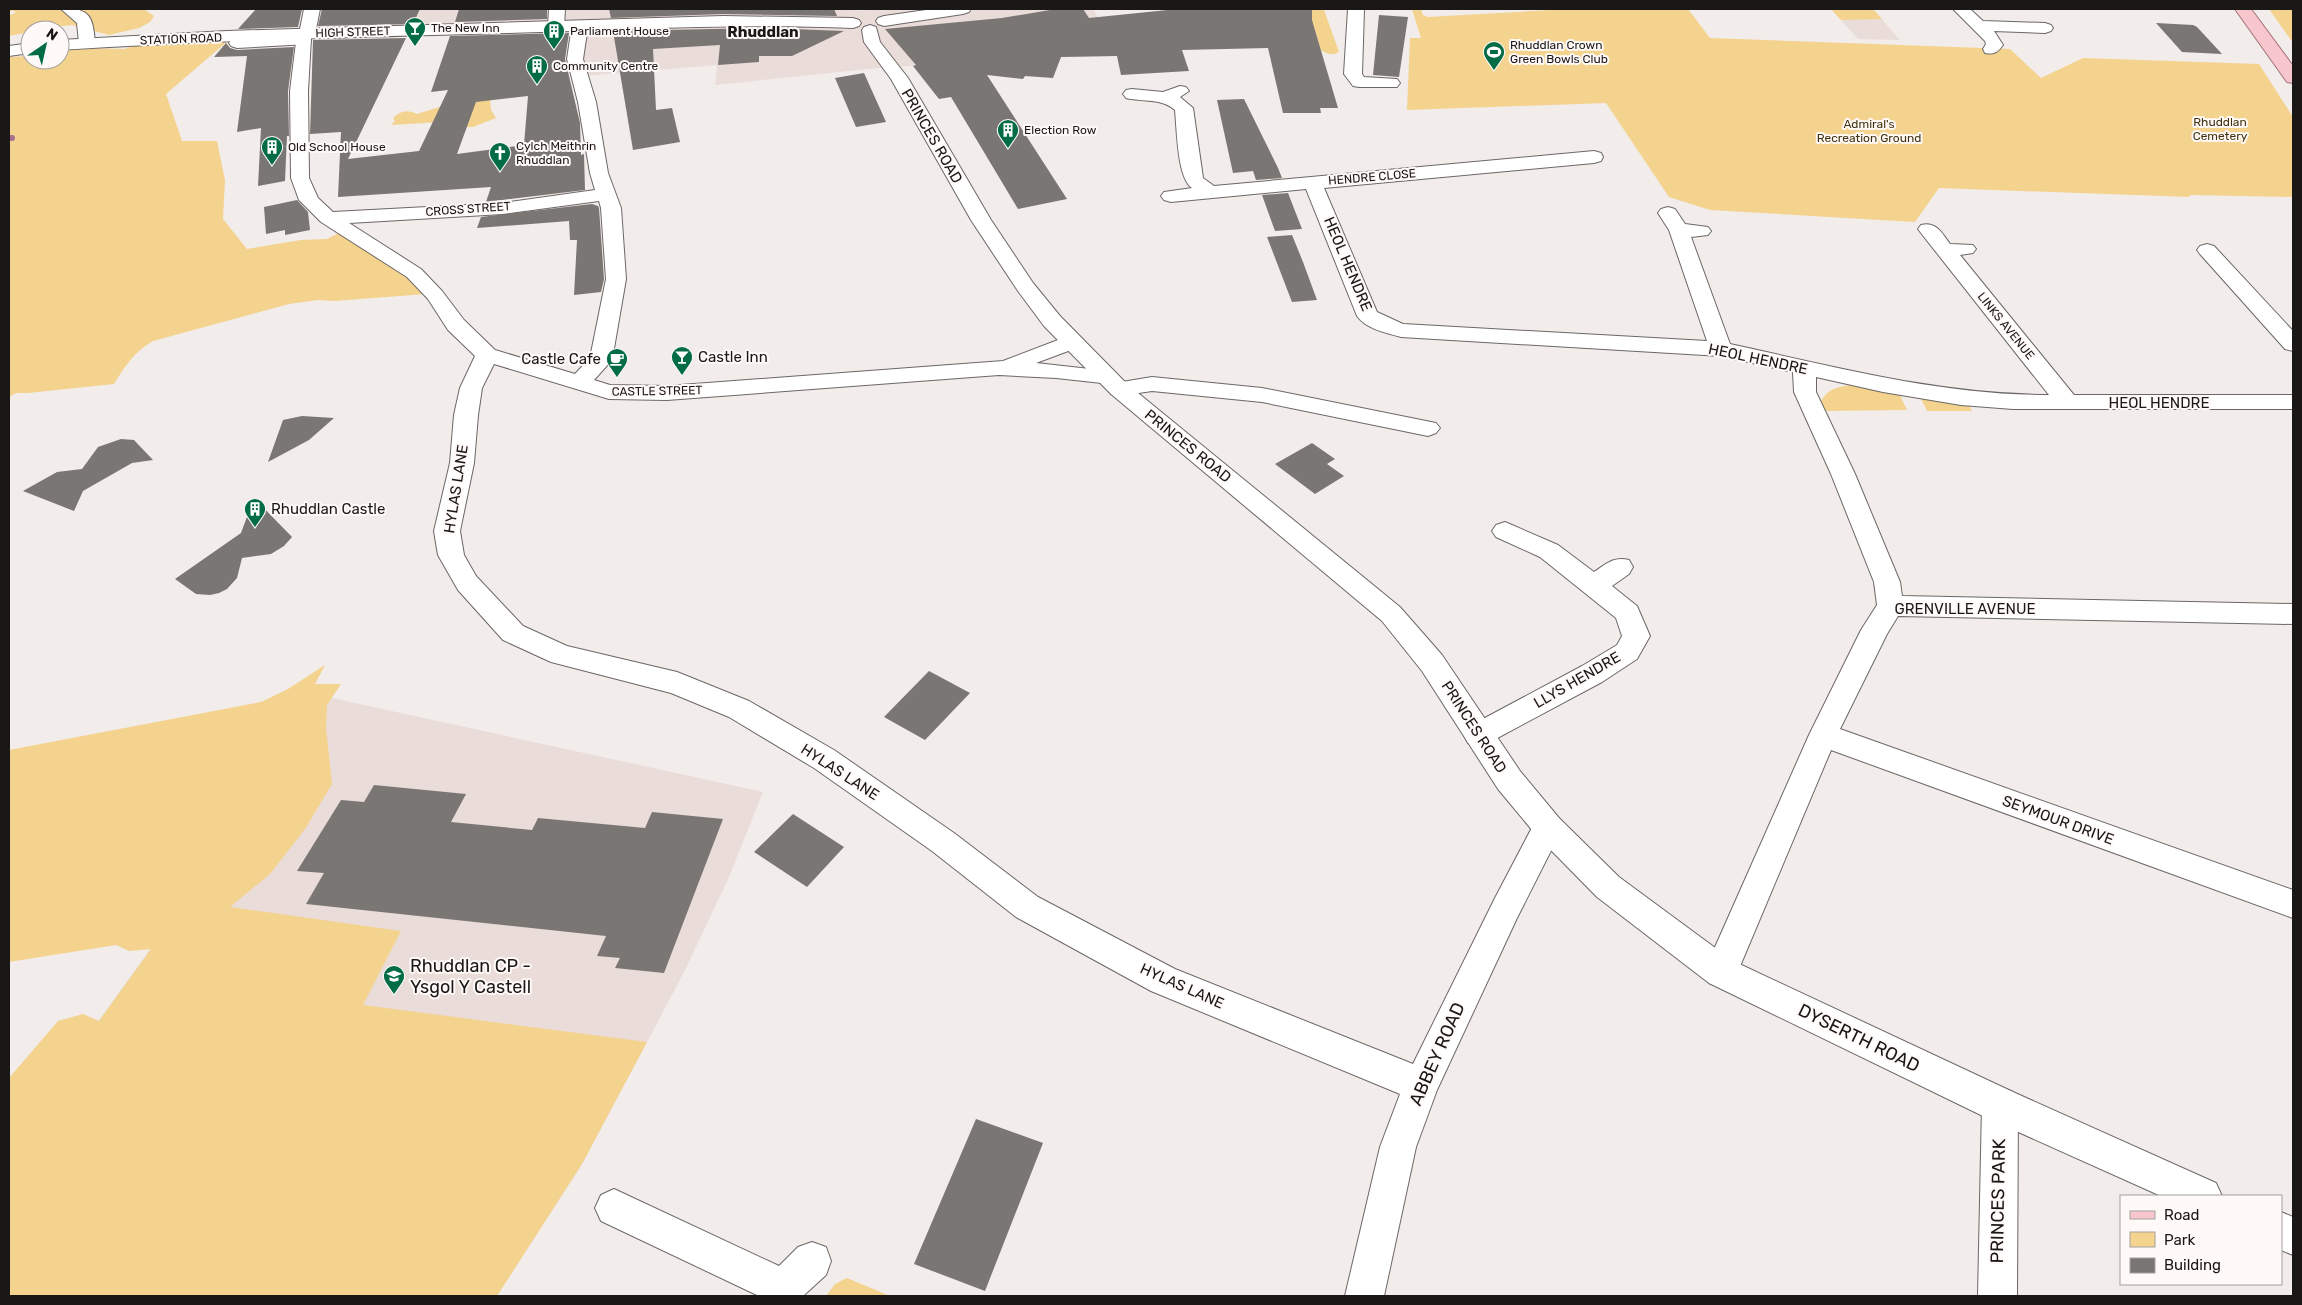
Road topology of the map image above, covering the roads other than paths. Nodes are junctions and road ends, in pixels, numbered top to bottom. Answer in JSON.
{"nodes":[{"id":1,"x":69,"y":9,"type":"edge"},
{"id":2,"x":312,"y":9,"type":"edge"},
{"id":3,"x":557,"y":9,"type":"edge"},
{"id":4,"x":963,"y":9,"type":"edge"},
{"id":5,"x":1356,"y":9,"type":"edge"},
{"id":6,"x":1961,"y":9,"type":"edge"},
{"id":7,"x":2243,"y":9,"type":"edge"},
{"id":8,"x":869,"y":25,"type":"junction"},
{"id":9,"x":580,"y":26,"type":"junction"},
{"id":10,"x":1979,"y":26,"type":"junction"},
{"id":11,"x":556,"y":27,"type":"junction"},
{"id":12,"x":2045,"y":28,"type":"dead end"},
{"id":13,"x":304,"y":36,"type":"junction"},
{"id":14,"x":87,"y":42,"type":"junction"},
{"id":15,"x":237,"y":43,"type":"dead end"},
{"id":16,"x":70,"y":44,"type":"edge"},
{"id":17,"x":1991,"y":49,"type":"dead end"},
{"id":18,"x":2293,"y":78,"type":"edge"},
{"id":19,"x":1391,"y":83,"type":"dead end"},
{"id":20,"x":1132,"y":94,"type":"dead end"},
{"id":21,"x":1594,"y":157,"type":"dead end"},
{"id":22,"x":1313,"y":182,"type":"junction"},
{"id":23,"x":1210,"y":192,"type":"junction"},
{"id":24,"x":606,"y":194,"type":"junction"},
{"id":25,"x":1171,"y":196,"type":"dead end"},
{"id":26,"x":1668,"y":213,"type":"dead end"},
{"id":27,"x":328,"y":218,"type":"junction"},
{"id":28,"x":1679,"y":230,"type":"junction"},
{"id":29,"x":1928,"y":230,"type":"dead end"},
{"id":30,"x":1701,"y":231,"type":"dead end"},
{"id":31,"x":2236,"y":251,"type":"dead end"},
{"id":32,"x":1071,"y":342,"type":"junction"},
{"id":33,"x":2293,"y":344,"type":"edge"},
{"id":34,"x":1721,"y":349,"type":"junction"},
{"id":35,"x":487,"y":355,"type":"junction"},
{"id":36,"x":999,"y":368,"type":"junction"},
{"id":37,"x":1804,"y":369,"type":"junction"},
{"id":38,"x":578,"y":384,"type":"junction"},
{"id":39,"x":1113,"y":384,"type":"junction"},
{"id":40,"x":2293,"y":402,"type":"edge"},
{"id":41,"x":2068,"y":403,"type":"junction"},
{"id":42,"x":1428,"y":428,"type":"dead end"},
{"id":43,"x":1505,"y":532,"type":"dead end"},
{"id":44,"x":1620,"y":567,"type":"dead end"},
{"id":45,"x":1594,"y":586,"type":"junction"},
{"id":46,"x":1890,"y":606,"type":"junction"},
{"id":47,"x":2293,"y":614,"type":"edge"},
{"id":48,"x":1823,"y":735,"type":"junction"},
{"id":49,"x":1478,"y":736,"type":"junction"},
{"id":50,"x":1548,"y":827,"type":"junction"},
{"id":51,"x":2293,"y":904,"type":"edge"},
{"id":52,"x":1721,"y":972,"type":"junction"},
{"id":53,"x":1421,"y":1085,"type":"junction"},
{"id":54,"x":2000,"y":1106,"type":"junction"},
{"id":55,"x":2201,"y":1195,"type":"edge"},
{"id":56,"x":614,"y":1208,"type":"dead end"},
{"id":57,"x":812,"y":1261,"type":"dead end"},
{"id":58,"x":783,"y":1292,"type":"edge"},
{"id":59,"x":1365,"y":1296,"type":"edge"},
{"id":60,"x":1997,"y":1296,"type":"edge"}],
"edges":[{"from":1,"to":14,"type":"street"},
{"from":2,"to":13,"type":"street","name":"CASTLE STREET"},
{"from":3,"to":11,"type":"street"},
{"from":4,"to":8,"type":"street","name":"HIGH STREET"},
{"from":5,"to":19,"type":"street"},
{"from":6,"to":10,"type":"street"},
{"from":7,"to":18,"type":"main road"},
{"from":8,"to":9,"type":"street","name":"HIGH STREET"},
{"from":8,"to":32,"type":"street","name":"PRINCES ROAD"},
{"from":9,"to":11,"type":"street","name":"HIGH STREET"},
{"from":9,"to":24,"type":"street"},
{"from":10,"to":12,"type":"street"},
{"from":10,"to":17,"type":"street"},
{"from":11,"to":13,"type":"street","name":"HIGH STREET"},
{"from":13,"to":14,"type":"street","name":"STATION ROAD"},
{"from":13,"to":15,"type":"street"},
{"from":13,"to":27,"type":"street","name":"CASTLE STREET"},
{"from":14,"to":16,"type":"street","name":"STATION ROAD"},
{"from":20,"to":23,"type":"street"},
{"from":21,"to":22,"type":"street","name":"HENDRE CLOSE"},
{"from":22,"to":23,"type":"street","name":"HENDRE CLOSE"},
{"from":22,"to":34,"type":"street","name":"HEOL HENDRE"},
{"from":23,"to":25,"type":"street","name":"HENDRE CLOSE"},
{"from":24,"to":27,"type":"street","name":"CROSS STREET"},
{"from":24,"to":38,"type":"street"},
{"from":26,"to":28,"type":"street"},
{"from":27,"to":35,"type":"street","name":"CASTLE STREET"},
{"from":28,"to":30,"type":"street"},
{"from":28,"to":34,"type":"street"},
{"from":29,"to":41,"type":"street","name":"LINKS AVENUE"},
{"from":31,"to":33,"type":"street"},
{"from":32,"to":36,"type":"street","name":"CASTLE STREET"},
{"from":32,"to":39,"type":"street","name":"PRINCES ROAD"},
{"from":34,"to":37,"type":"street","name":"HEOL HENDRE"},
{"from":35,"to":38,"type":"street","name":"CASTLE STREET"},
{"from":35,"to":53,"type":"street","name":"HYLAS LANE"},
{"from":36,"to":38,"type":"street","name":"CASTLE STREET"},
{"from":36,"to":39,"type":"street","name":"CASTLE STREET"},
{"from":37,"to":41,"type":"street","name":"HEOL HENDRE"},
{"from":37,"to":46,"type":"street"},
{"from":39,"to":42,"type":"street","name":"CASTLE STREET"},
{"from":39,"to":49,"type":"street","name":"PRINCES ROAD"},
{"from":40,"to":41,"type":"street","name":"HEOL HENDRE"},
{"from":43,"to":45,"type":"street","name":"LLYS HENDRE"},
{"from":44,"to":45,"type":"street"},
{"from":45,"to":49,"type":"street","name":"LLYS HENDRE"},
{"from":46,"to":47,"type":"street","name":"GRENVILLE AVENUE"},
{"from":46,"to":48,"type":"street","name":"GRENVILLE AVENUE"},
{"from":48,"to":51,"type":"street","name":"SEYMOUR DRIVE"},
{"from":48,"to":52,"type":"street","name":"GRENVILLE AVENUE"},
{"from":49,"to":50,"type":"street","name":"PRINCES ROAD"},
{"from":50,"to":52,"type":"street","name":"DYSERTH ROAD"},
{"from":50,"to":53,"type":"street","name":"ABBEY ROAD"},
{"from":52,"to":54,"type":"street","name":"DYSERTH ROAD"},
{"from":53,"to":59,"type":"street","name":"ABBEY ROAD"},
{"from":54,"to":55,"type":"street","name":"DYSERTH ROAD"},
{"from":54,"to":60,"type":"street","name":"PRINCES PARK"},
{"from":56,"to":58,"type":"street"},
{"from":57,"to":58,"type":"street"}]}
